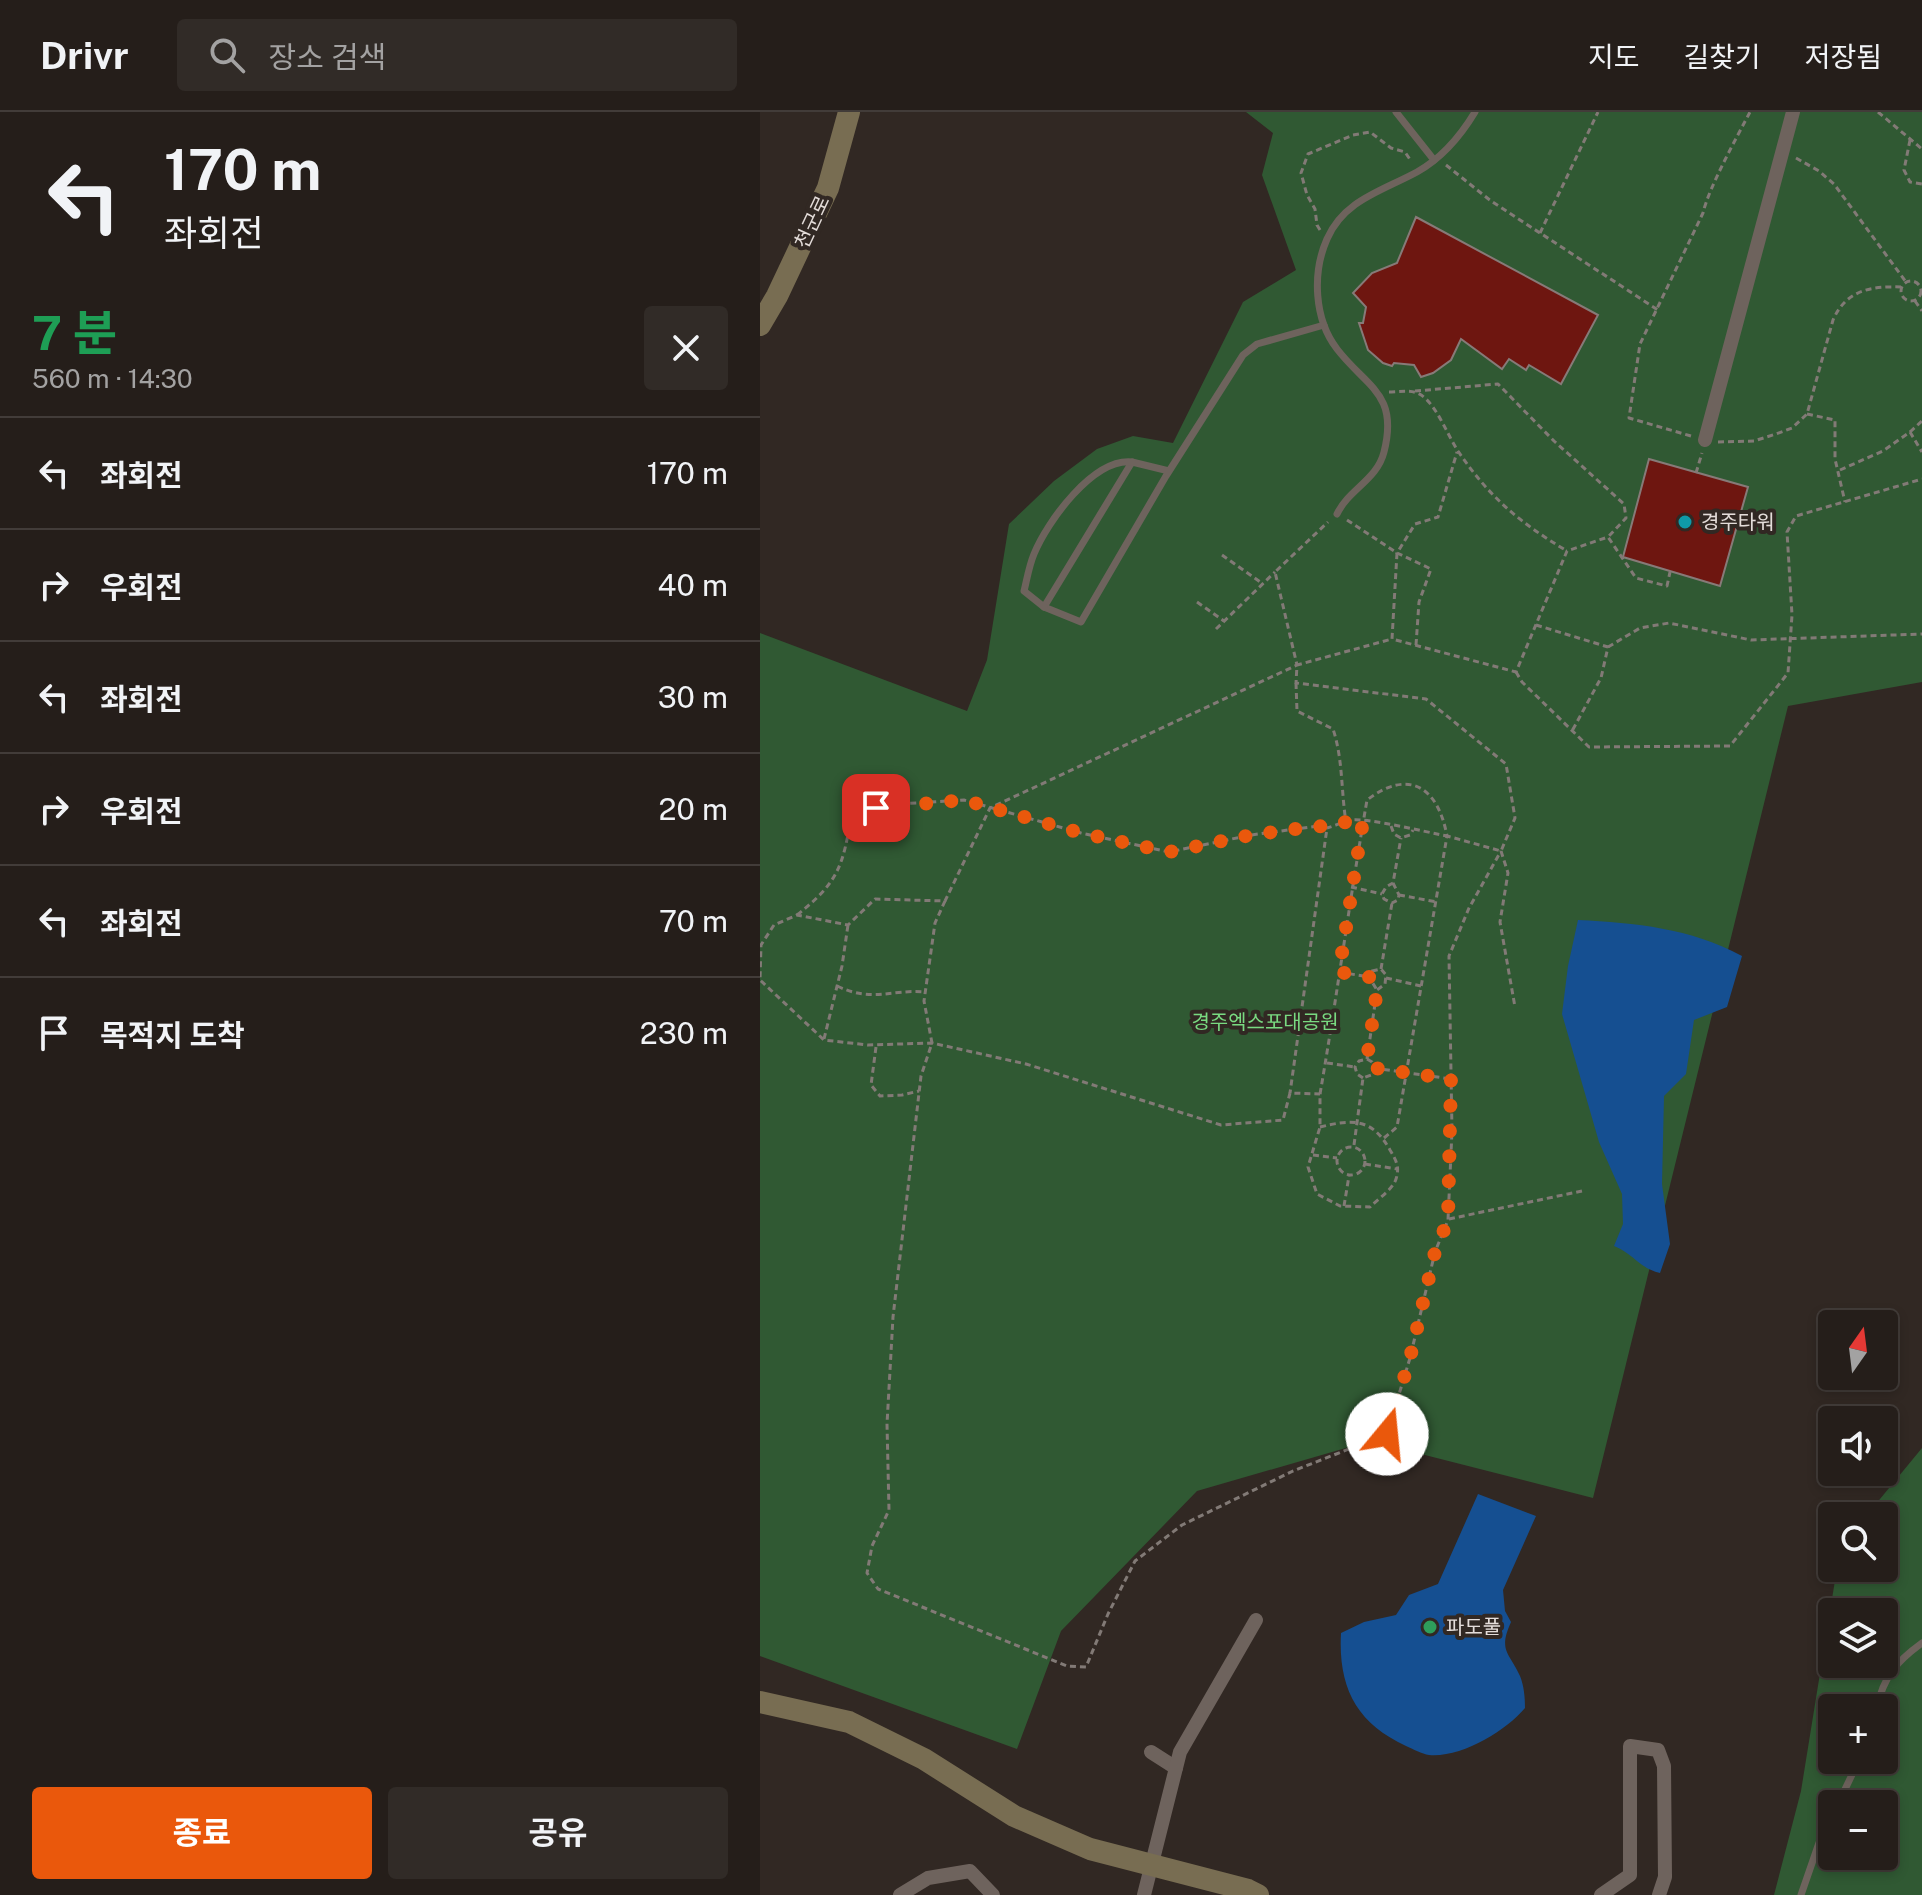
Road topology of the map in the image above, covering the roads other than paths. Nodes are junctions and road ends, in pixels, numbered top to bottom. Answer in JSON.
{"nodes":[{"id":1,"x":849,"y":112,"type":"edge"},
{"id":2,"x":1396,"y":112,"type":"edge"},
{"id":3,"x":1475,"y":112,"type":"edge"},
{"id":4,"x":1793,"y":112,"type":"edge"},
{"id":5,"x":1436,"y":159,"type":"junction"},
{"id":6,"x":760,"y":325,"type":"edge"},
{"id":7,"x":1324,"y":325,"type":"junction"},
{"id":8,"x":1705,"y":440,"type":"road end"},
{"id":9,"x":1132,"y":462,"type":"junction"},
{"id":10,"x":1169,"y":471,"type":"junction"},
{"id":11,"x":1337,"y":514,"type":"road end"},
{"id":12,"x":1044,"y":607,"type":"junction"},
{"id":13,"x":1256,"y":1620,"type":"dead end"},
{"id":14,"x":1922,"y":1643,"type":"edge"},
{"id":15,"x":1880,"y":1694,"type":"edge"},
{"id":16,"x":762,"y":1705,"type":"edge"},
{"id":17,"x":1151,"y":1752,"type":"dead end"},
{"id":18,"x":1176,"y":1768,"type":"junction"},
{"id":19,"x":1818,"y":1846,"type":"edge"},
{"id":20,"x":1152,"y":1865,"type":"junction"},
{"id":21,"x":900,"y":1895,"type":"edge"},
{"id":22,"x":993,"y":1895,"type":"edge"},
{"id":23,"x":1144,"y":1895,"type":"edge"},
{"id":24,"x":1258,"y":1895,"type":"edge"},
{"id":25,"x":1601,"y":1895,"type":"edge"},
{"id":26,"x":1659,"y":1895,"type":"edge"},
{"id":27,"x":1801,"y":1895,"type":"edge"}],
"edges":[{"from":1,"to":6,"type":"street","name":"천군로"},
{"from":2,"to":5,"type":"lane"},
{"from":3,"to":5,"type":"lane"},
{"from":4,"to":8,"type":"street"},
{"from":5,"to":7,"type":"lane"},
{"from":7,"to":10,"type":"lane"},
{"from":7,"to":11,"type":"lane"},
{"from":9,"to":10,"type":"lane"},
{"from":9,"to":12,"type":"lane"},
{"from":9,"to":12,"type":"lane"},
{"from":10,"to":12,"type":"lane"},
{"from":13,"to":18,"type":"street"},
{"from":14,"to":15,"type":"lane"},
{"from":16,"to":20,"type":"street"},
{"from":17,"to":18,"type":"street"},
{"from":18,"to":20,"type":"street"},
{"from":19,"to":27,"type":"lane"},
{"from":20,"to":23,"type":"street"},
{"from":20,"to":24,"type":"street"},
{"from":21,"to":22,"type":"street"},
{"from":25,"to":26,"type":"street"}]}
